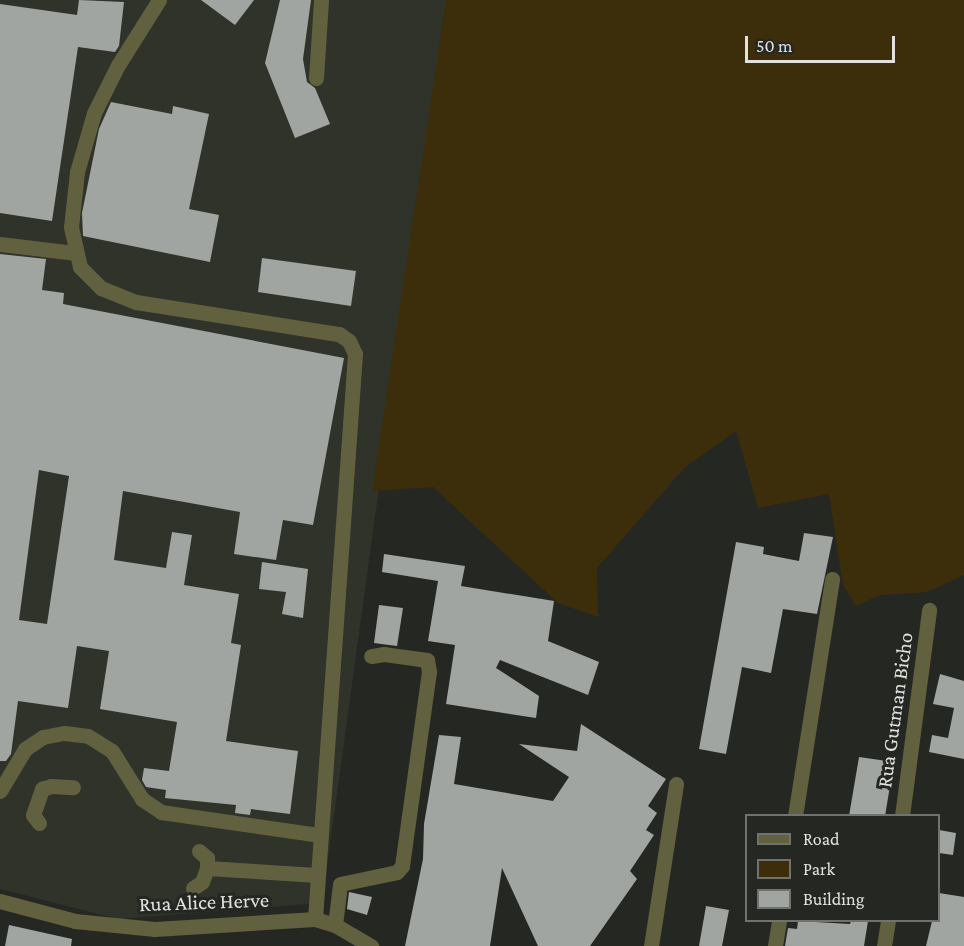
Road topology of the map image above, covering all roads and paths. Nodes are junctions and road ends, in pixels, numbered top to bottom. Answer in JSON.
{"nodes":[{"id":1,"x":159,"y":0,"type":"edge"},
{"id":2,"x":321,"y":0,"type":"edge"},
{"id":3,"x":316,"y":78,"type":"dead end"},
{"id":4,"x":0,"y":244,"type":"edge"},
{"id":5,"x":76,"y":253,"type":"junction"},
{"id":6,"x":832,"y":579,"type":"dead end"},
{"id":7,"x":929,"y":610,"type":"dead end"},
{"id":8,"x":371,"y":656,"type":"dead end"},
{"id":9,"x":676,"y":784,"type":"dead end"},
{"id":10,"x":73,"y":787,"type":"dead end"},
{"id":11,"x":0,"y":791,"type":"edge"},
{"id":12,"x":795,"y":814,"type":"edge"},
{"id":13,"x":902,"y":814,"type":"edge"},
{"id":14,"x":39,"y":823,"type":"dead end"},
{"id":15,"x":318,"y":835,"type":"junction"},
{"id":16,"x":199,"y":851,"type":"dead end"},
{"id":17,"x":207,"y":868,"type":"junction"},
{"id":18,"x":317,"y":875,"type":"junction"},
{"id":19,"x":193,"y":888,"type":"dead end"},
{"id":20,"x":0,"y":901,"type":"edge"},
{"id":21,"x":315,"y":919,"type":"junction"},
{"id":22,"x":779,"y":922,"type":"edge"},
{"id":23,"x":888,"y":922,"type":"edge"},
{"id":24,"x":335,"y":925,"type":"junction"},
{"id":25,"x":371,"y":946,"type":"edge"},
{"id":26,"x":651,"y":946,"type":"edge"},
{"id":27,"x":775,"y":946,"type":"edge"},
{"id":28,"x":885,"y":946,"type":"edge"}],
"edges":[{"from":1,"to":5,"type":"street"},
{"from":2,"to":3,"type":"street"},
{"from":4,"to":5,"type":"street"},
{"from":5,"to":15,"type":"street"},
{"from":6,"to":12,"type":"street"},
{"from":7,"to":13,"type":"street","name":"Rua Gutman Bicho"},
{"from":8,"to":24,"type":"street"},
{"from":9,"to":26,"type":"street"},
{"from":10,"to":14,"type":"street"},
{"from":11,"to":15,"type":"street"},
{"from":15,"to":18,"type":"street"},
{"from":16,"to":17,"type":"street"},
{"from":17,"to":18,"type":"street"},
{"from":17,"to":19,"type":"street"},
{"from":18,"to":21,"type":"street"},
{"from":20,"to":21,"type":"street","name":"Rua Alice Herve"},
{"from":21,"to":24,"type":"street","name":"Rua Alice Herve"},
{"from":22,"to":27,"type":"street"},
{"from":23,"to":28,"type":"street"},
{"from":24,"to":25,"type":"street","name":"Rua Alice Herve"}]}
